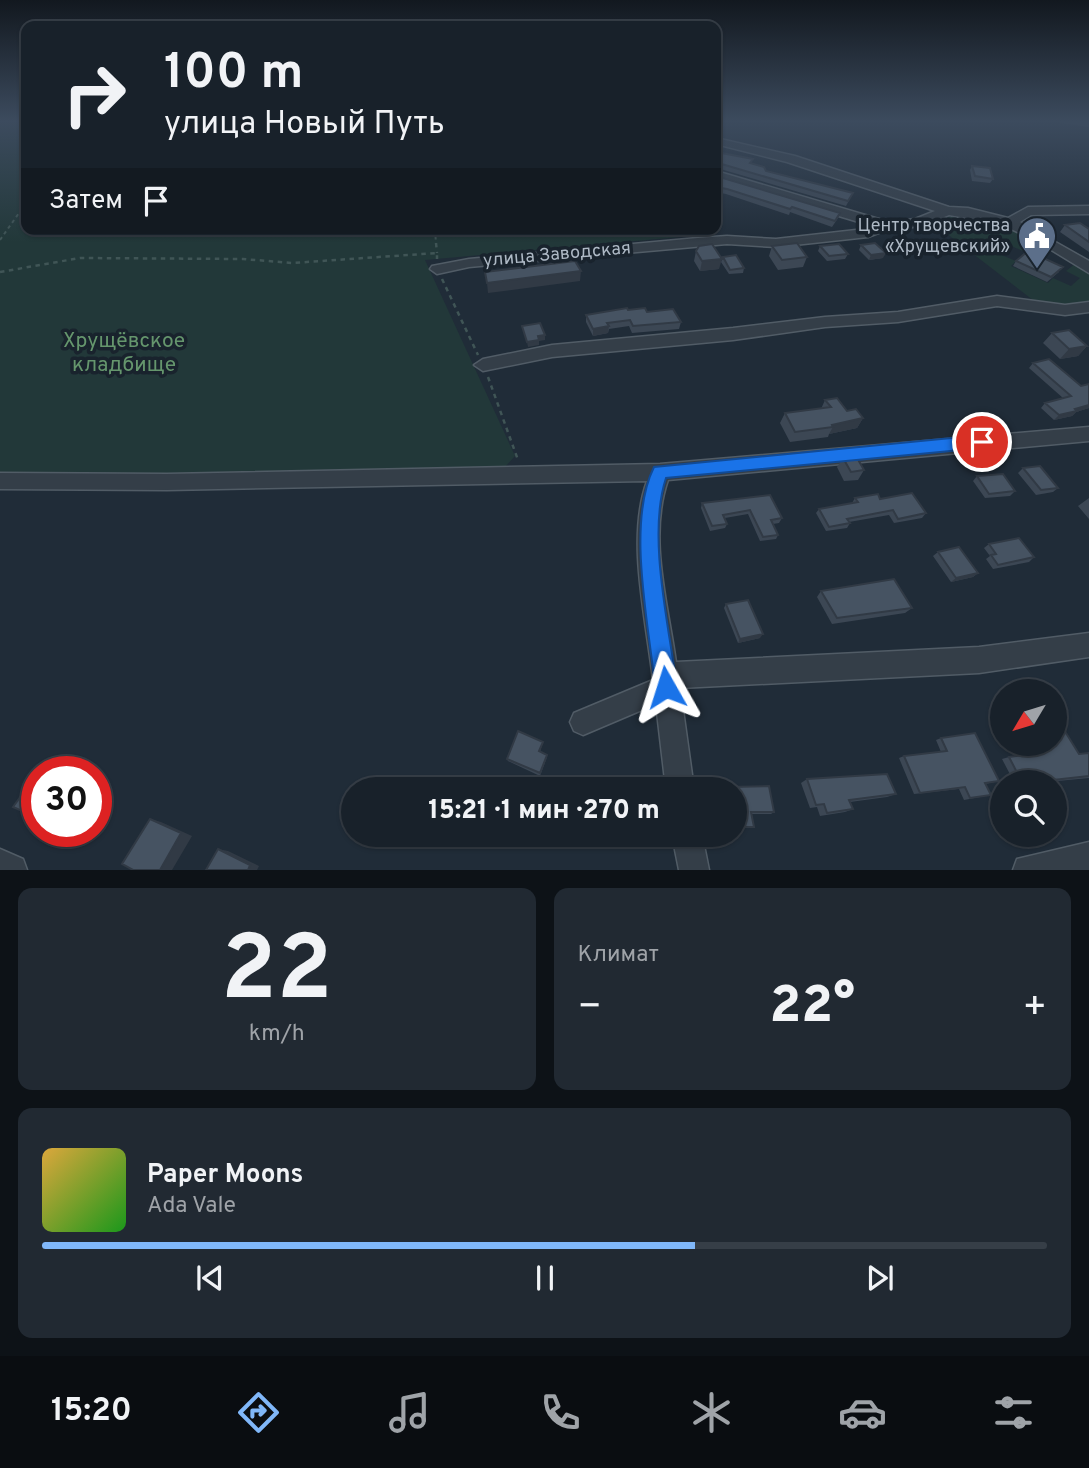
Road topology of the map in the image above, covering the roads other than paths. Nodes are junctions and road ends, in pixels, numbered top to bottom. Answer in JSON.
{"nodes":[{"id":1,"x":799,"y":161,"type":"edge"},
{"id":2,"x":721,"y":176,"type":"edge"},
{"id":3,"x":1089,"y":210,"type":"edge"},
{"id":4,"x":948,"y":211,"type":"junction"},
{"id":5,"x":1010,"y":222,"type":"junction"},
{"id":6,"x":886,"y":226,"type":"junction"},
{"id":7,"x":437,"y":261,"type":"road end"},
{"id":8,"x":1089,"y":268,"type":"edge"},
{"id":9,"x":1089,"y":307,"type":"edge"},
{"id":10,"x":483,"y":365,"type":"road end"},
{"id":11,"x":1089,"y":434,"type":"edge"},
{"id":12,"x":660,"y":472,"type":"junction"},
{"id":13,"x":0,"y":481,"type":"edge"},
{"id":14,"x":1089,"y":645,"type":"edge"},
{"id":15,"x":665,"y":681,"type":"junction"},
{"id":16,"x":583,"y":723,"type":"dead end"},
{"id":17,"x":678,"y":777,"type":"edge"},
{"id":18,"x":689,"y":847,"type":"edge"},
{"id":19,"x":1089,"y":856,"type":"edge"},
{"id":20,"x":0,"y":864,"type":"edge"},
{"id":21,"x":12,"y":870,"type":"edge"},
{"id":22,"x":694,"y":870,"type":"edge"},
{"id":23,"x":1028,"y":870,"type":"edge"}],
"edges":[{"from":1,"to":4,"type":"street"},
{"from":2,"to":6,"type":"street"},
{"from":3,"to":5,"type":"street"},
{"from":4,"to":5,"type":"street"},
{"from":4,"to":6,"type":"street","name":"улица Заводская"},
{"from":5,"to":8,"type":"street"},
{"from":6,"to":7,"type":"street","name":"улица Заводская"},
{"from":9,"to":10,"type":"street"},
{"from":11,"to":12,"type":"street"},
{"from":12,"to":13,"type":"street"},
{"from":12,"to":15,"type":"street"},
{"from":14,"to":15,"type":"street"},
{"from":15,"to":16,"type":"street"},
{"from":15,"to":17,"type":"street"},
{"from":18,"to":22,"type":"street"},
{"from":19,"to":23,"type":"street"},
{"from":20,"to":21,"type":"street"}]}
